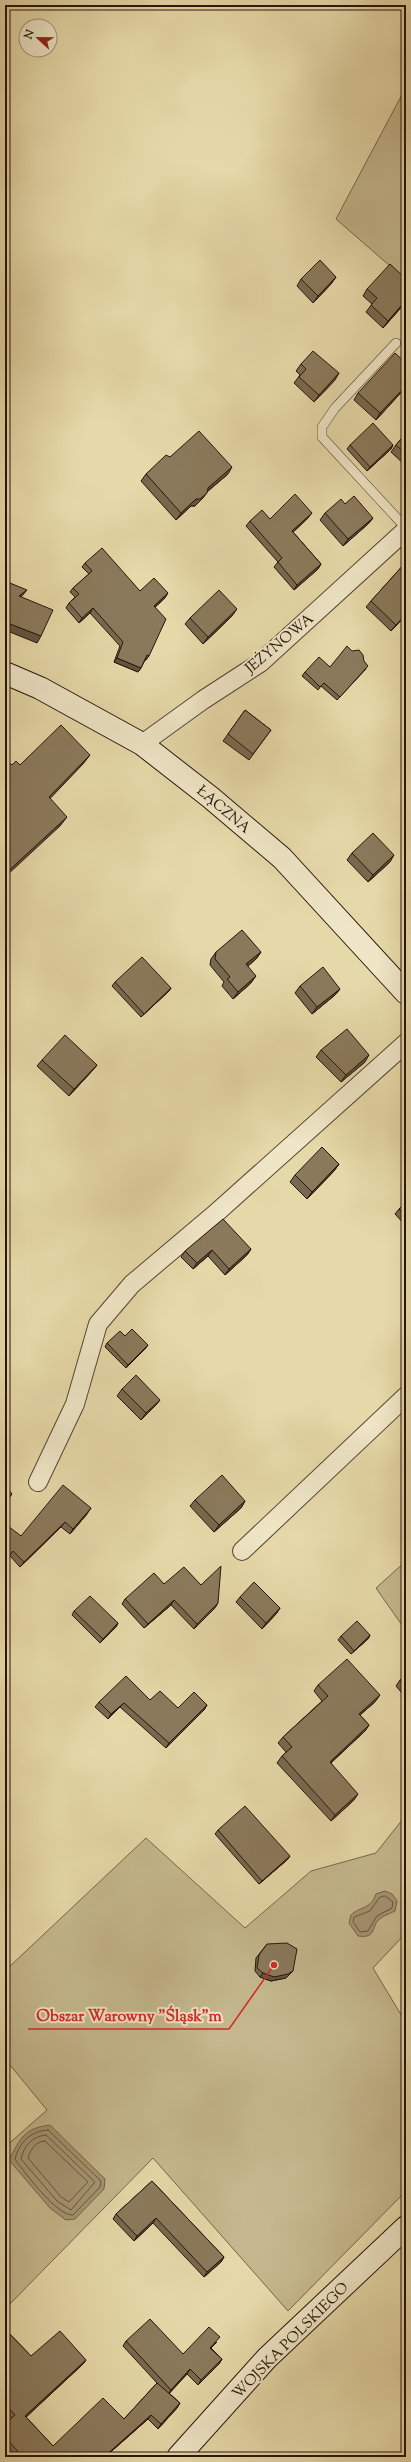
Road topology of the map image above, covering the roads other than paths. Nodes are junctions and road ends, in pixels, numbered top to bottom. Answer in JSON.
{"nodes":[{"id":1,"x":396,"y":343,"type":"dead end"},
{"id":2,"x":406,"y":529,"type":"edge"},
{"id":3,"x":5,"y":673,"type":"edge"},
{"id":4,"x":142,"y":744,"type":"junction"},
{"id":5,"x":406,"y":993,"type":"edge"},
{"id":6,"x":406,"y":1043,"type":"edge"},
{"id":7,"x":406,"y":1396,"type":"edge"},
{"id":8,"x":38,"y":1482,"type":"dead end"},
{"id":9,"x":242,"y":1552,"type":"dead end"},
{"id":10,"x":406,"y":2227,"type":"edge"},
{"id":11,"x":178,"y":2457,"type":"edge"}],
"edges":[{"from":1,"to":2,"type":"lane"},
{"from":2,"to":4,"type":"street","name":"JEŻYNOWA"},
{"from":3,"to":4,"type":"street","name":"ŁĄCZNA"},
{"from":4,"to":5,"type":"street","name":"ŁĄCZNA"},
{"from":6,"to":8,"type":"street"},
{"from":7,"to":9,"type":"street"},
{"from":10,"to":11,"type":"street","name":"WOJSKA POLSKIEGO"}]}
